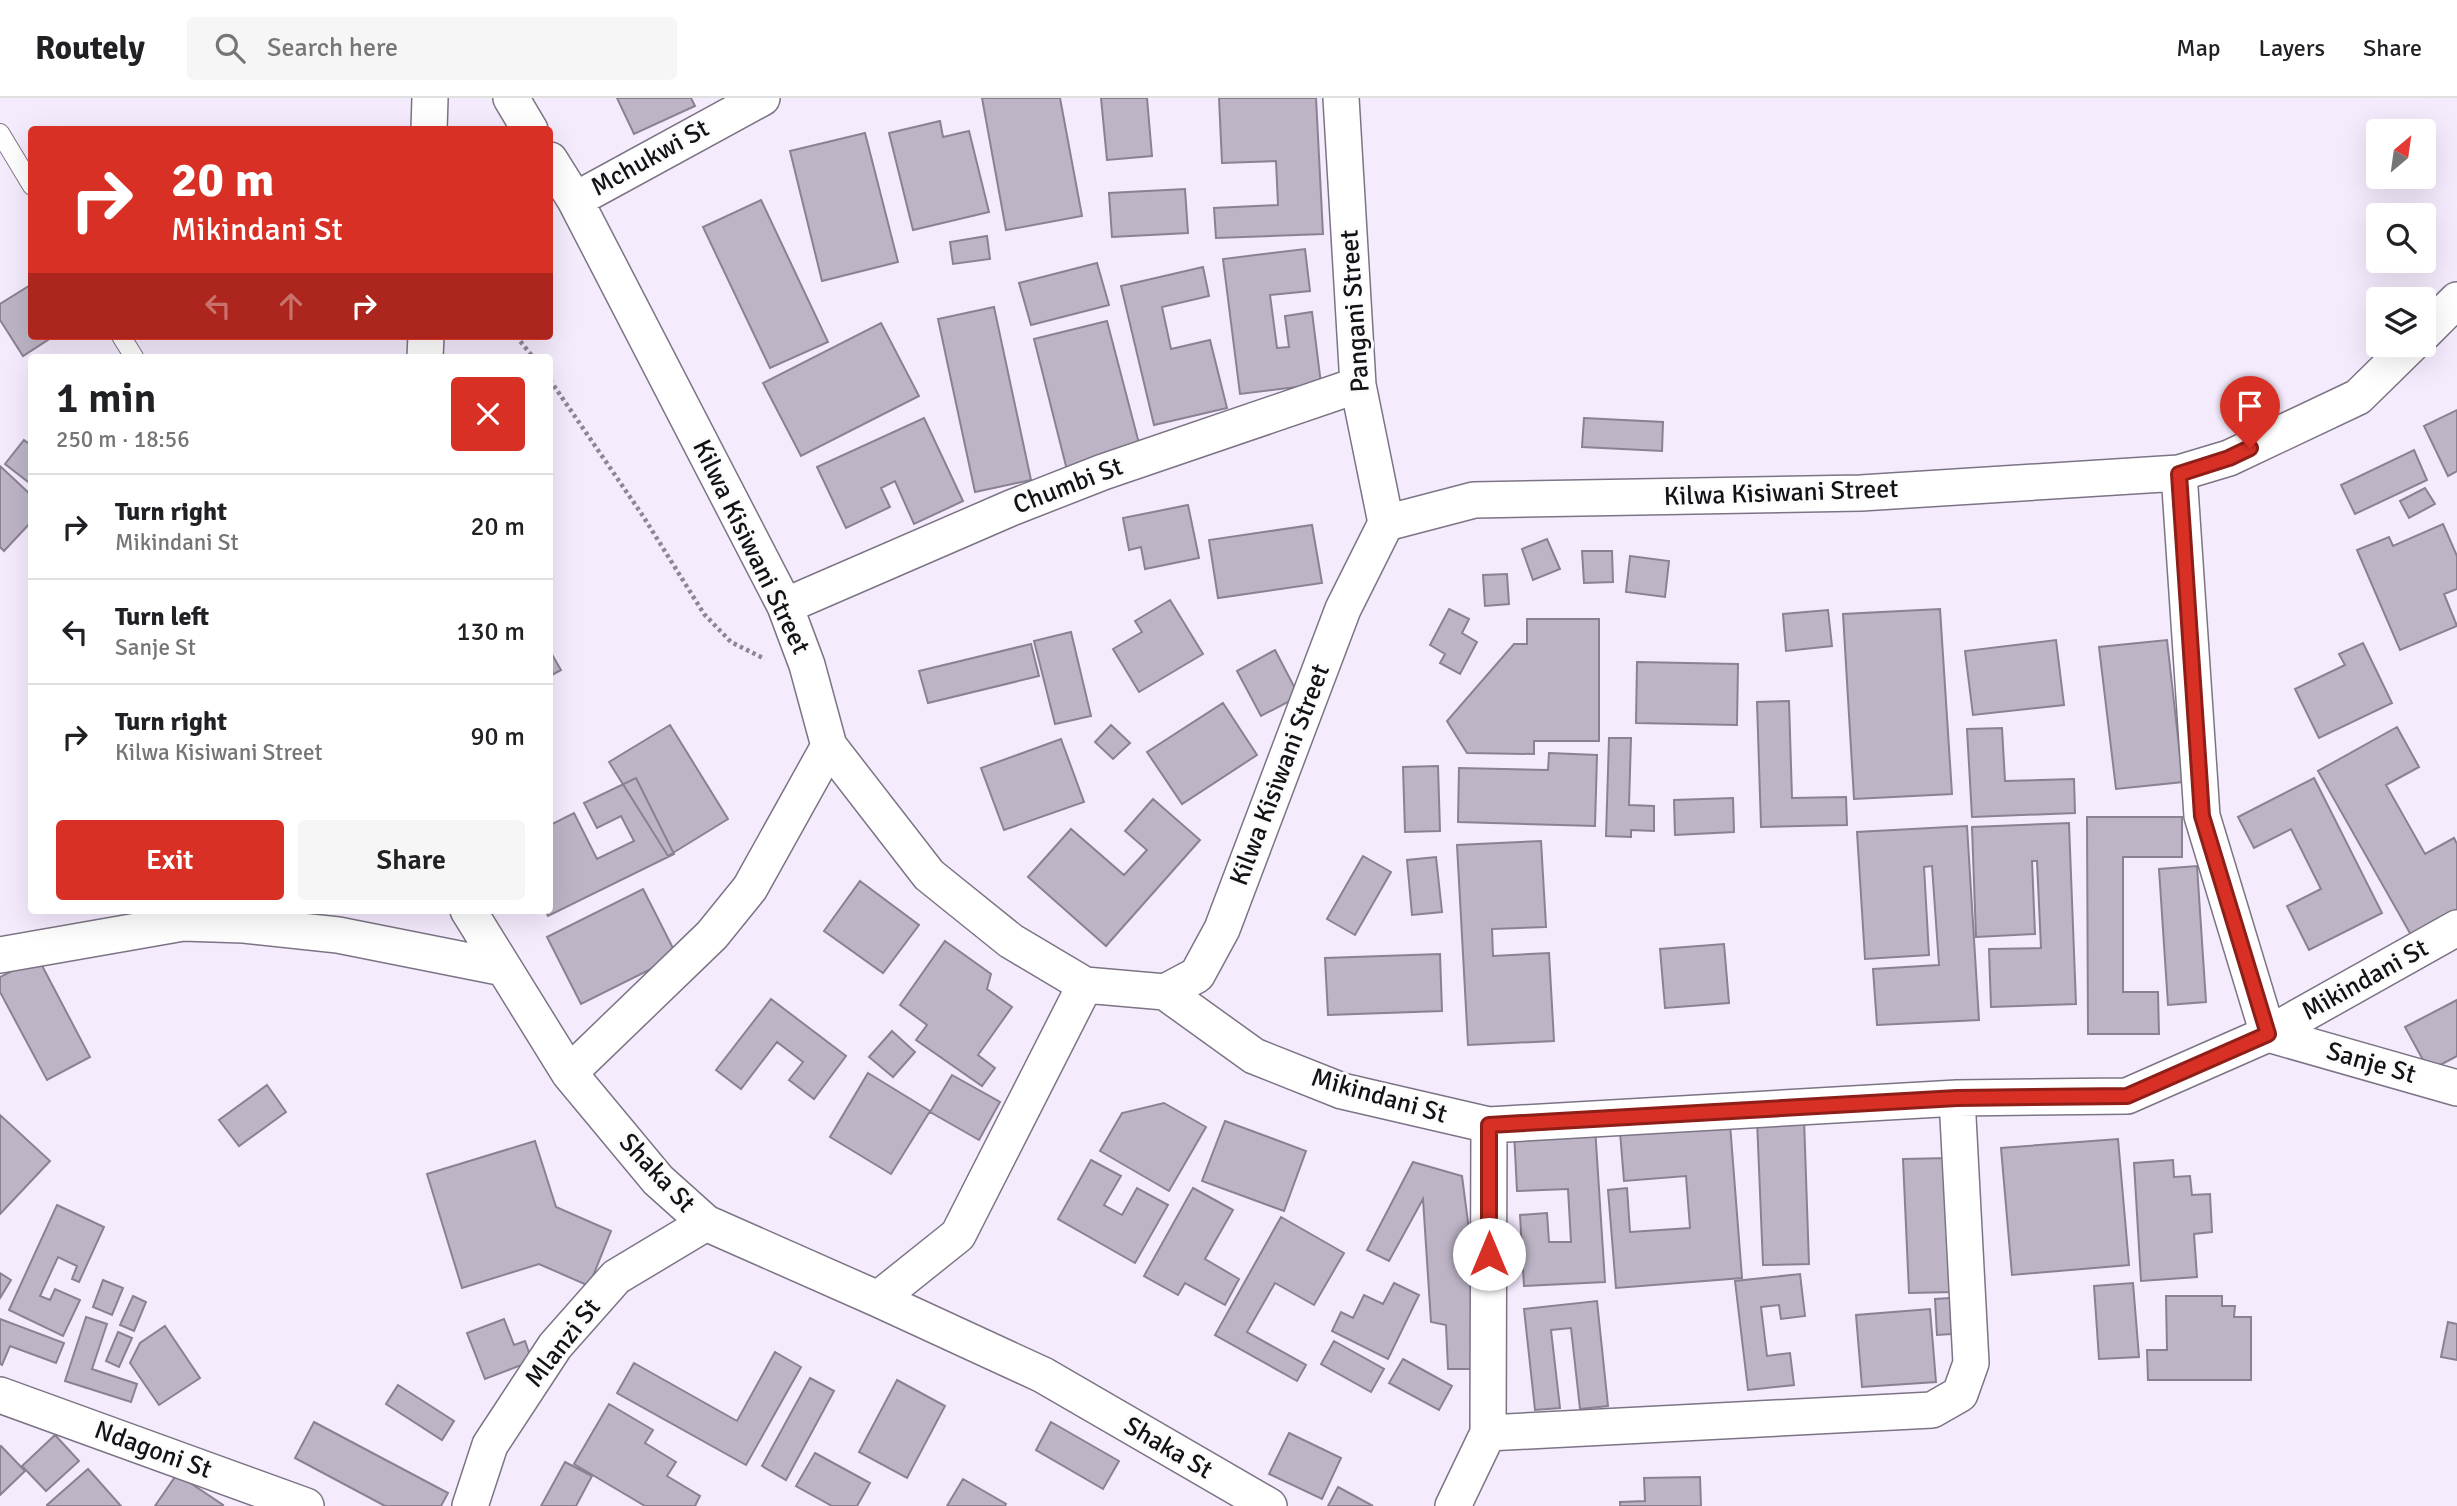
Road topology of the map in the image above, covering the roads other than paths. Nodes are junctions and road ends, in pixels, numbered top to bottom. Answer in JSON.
{"nodes":[{"id":1,"x":430,"y":98,"type":"edge"},
{"id":2,"x":511,"y":98,"type":"edge"},
{"id":3,"x":762,"y":98,"type":"edge"},
{"id":4,"x":1341,"y":98,"type":"edge"},
{"id":5,"x":429,"y":126,"type":"edge"},
{"id":6,"x":528,"y":126,"type":"edge"},
{"id":7,"x":0,"y":133,"type":"edge"},
{"id":8,"x":553,"y":165,"type":"edge"},
{"id":9,"x":28,"y":179,"type":"edge"},
{"id":10,"x":575,"y":200,"type":"junction"},
{"id":11,"x":2457,"y":300,"type":"edge"},
{"id":12,"x":2436,"y":320,"type":"edge"},
{"id":13,"x":2399,"y":357,"type":"edge"},
{"id":14,"x":1358,"y":385,"type":"junction"},
{"id":15,"x":2179,"y":474,"type":"junction"},
{"id":16,"x":1386,"y":523,"type":"junction"},
{"id":17,"x":785,"y":606,"type":"junction"},
{"id":18,"x":829,"y":746,"type":"junction"},
{"id":19,"x":470,"y":914,"type":"edge"},
{"id":20,"x":2457,"y":928,"type":"edge"},
{"id":21,"x":0,"y":955,"type":"edge"},
{"id":22,"x":503,"y":968,"type":"junction"},
{"id":23,"x":1085,"y":985,"type":"junction"},
{"id":24,"x":1165,"y":992,"type":"junction"},
{"id":25,"x":2268,"y":1034,"type":"junction"},
{"id":26,"x":569,"y":1073,"type":"junction"},
{"id":27,"x":2457,"y":1088,"type":"edge"},
{"id":28,"x":1957,"y":1098,"type":"junction"},
{"id":29,"x":1489,"y":1125,"type":"junction"},
{"id":30,"x":706,"y":1223,"type":"junction"},
{"id":31,"x":878,"y":1299,"type":"junction"},
{"id":32,"x":0,"y":1395,"type":"edge"},
{"id":33,"x":1488,"y":1433,"type":"junction"},
{"id":34,"x":306,"y":1506,"type":"edge"},
{"id":35,"x":470,"y":1506,"type":"edge"},
{"id":36,"x":1269,"y":1506,"type":"edge"},
{"id":37,"x":1453,"y":1506,"type":"edge"}],
"edges":[{"from":1,"to":5,"type":"street"},
{"from":2,"to":6,"type":"street"},
{"from":3,"to":10,"type":"street","name":"Mchukwi St"},
{"from":4,"to":14,"type":"street","name":"Pangani Street"},
{"from":7,"to":9,"type":"lane"},
{"from":8,"to":10,"type":"street","name":"Kilwa Kisiwani Street"},
{"from":10,"to":17,"type":"street","name":"Kilwa Kisiwani Street"},
{"from":11,"to":12,"type":"street"},
{"from":13,"to":15,"type":"street","name":"Kilwa Kisiwani Street"},
{"from":14,"to":16,"type":"street","name":"Pangani Street"},
{"from":14,"to":17,"type":"street","name":"Chumbi St"},
{"from":15,"to":16,"type":"street","name":"Kilwa Kisiwani Street"},
{"from":15,"to":25,"type":"street"},
{"from":16,"to":24,"type":"street","name":"Kilwa Kisiwani Street"},
{"from":17,"to":18,"type":"street","name":"Kilwa Kisiwani Street"},
{"from":18,"to":23,"type":"street","name":"Kilwa Kisiwani Street"},
{"from":18,"to":26,"type":"street"},
{"from":19,"to":22,"type":"street","name":"Shaka St"},
{"from":20,"to":25,"type":"street","name":"Mikindani St"},
{"from":21,"to":22,"type":"street"},
{"from":22,"to":26,"type":"street","name":"Shaka St"},
{"from":23,"to":24,"type":"street","name":"Kilwa Kisiwani Street"},
{"from":23,"to":31,"type":"street"},
{"from":24,"to":29,"type":"street","name":"Mikindani St"},
{"from":25,"to":27,"type":"street","name":"Sanje St"},
{"from":25,"to":28,"type":"street","name":"Mikindani St"},
{"from":26,"to":30,"type":"street","name":"Shaka St"},
{"from":28,"to":29,"type":"street","name":"Mikindani St"},
{"from":28,"to":33,"type":"street"},
{"from":29,"to":33,"type":"street"},
{"from":30,"to":31,"type":"street","name":"Shaka St"},
{"from":30,"to":35,"type":"street","name":"Mlanzi St"},
{"from":31,"to":36,"type":"street","name":"Shaka St"},
{"from":32,"to":34,"type":"street","name":"Ndagoni St"},
{"from":33,"to":37,"type":"street"}]}
